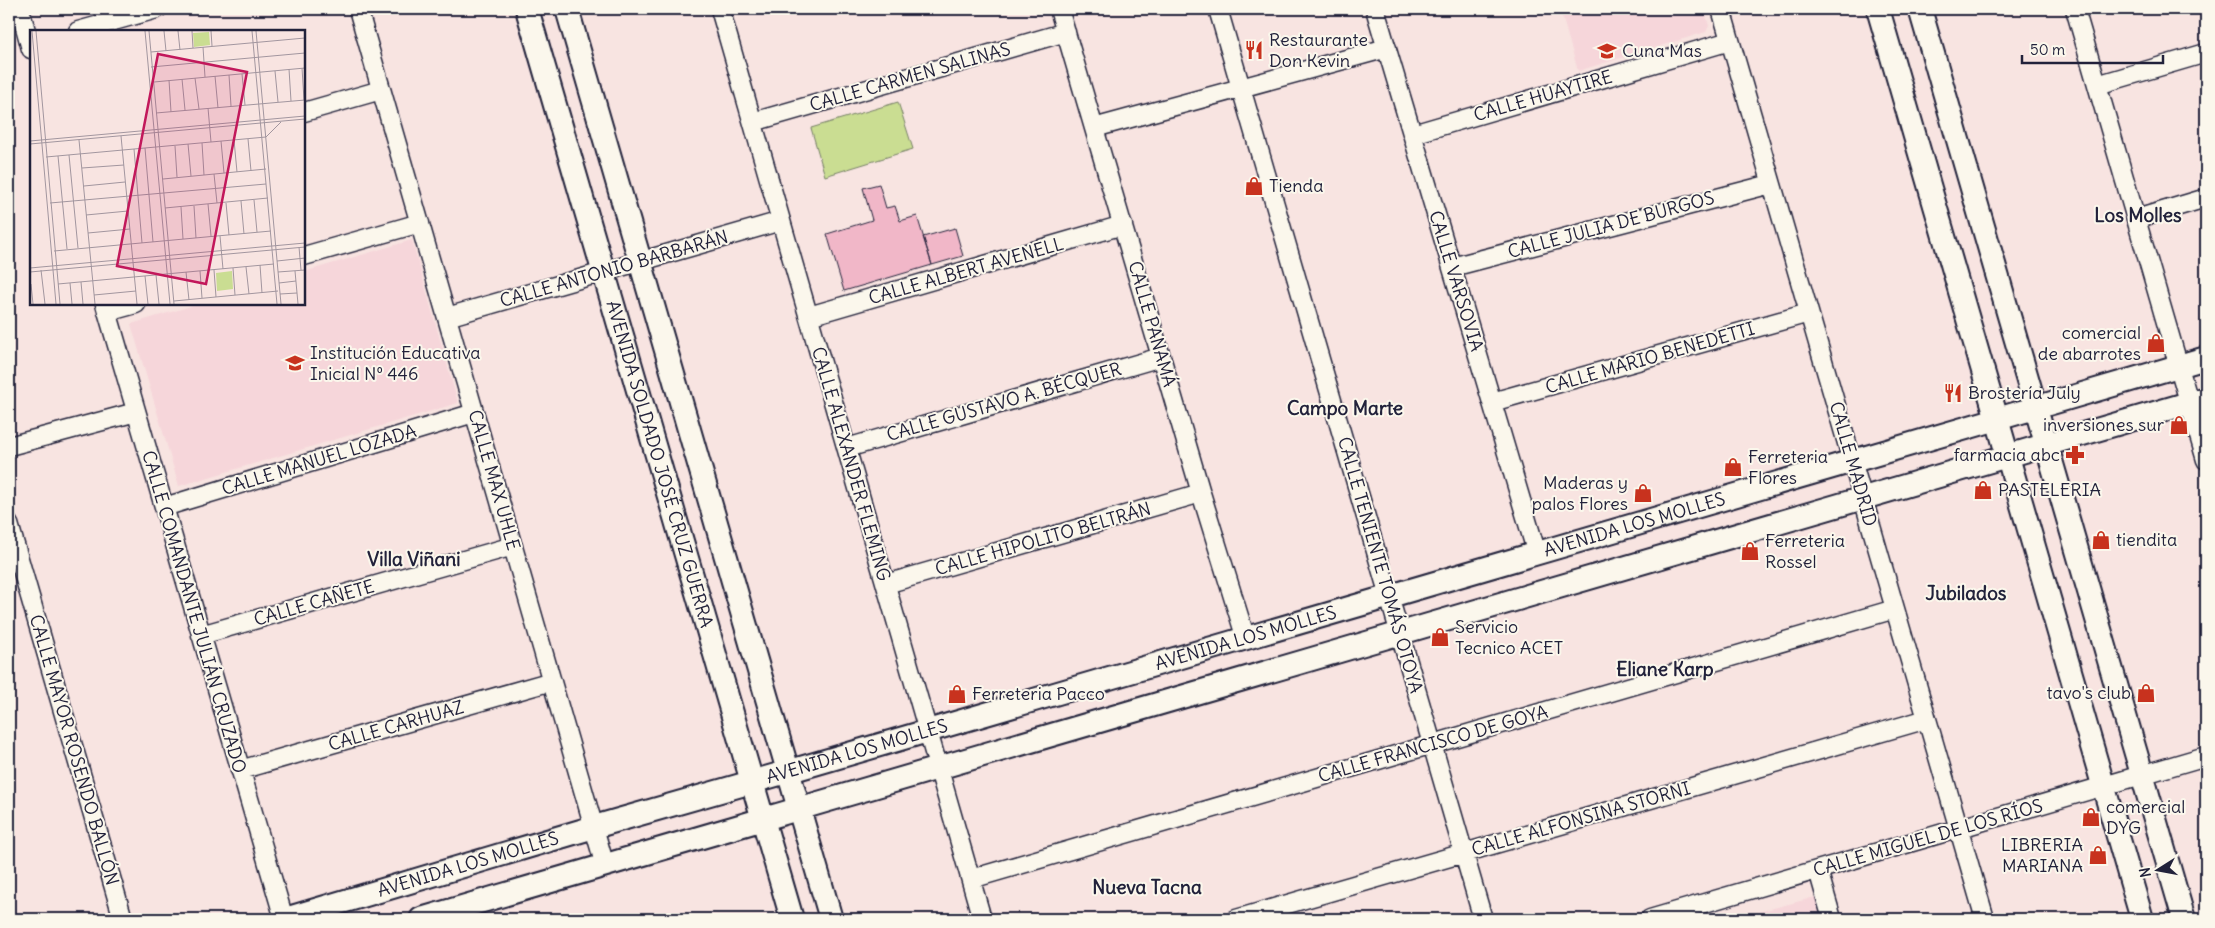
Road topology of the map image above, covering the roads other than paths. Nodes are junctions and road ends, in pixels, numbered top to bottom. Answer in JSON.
{"nodes":[{"id":1,"x":20,"y":9,"type":"edge"},
{"id":2,"x":157,"y":9,"type":"edge"},
{"id":3,"x":358,"y":9,"type":"edge"},
{"id":4,"x":527,"y":9,"type":"edge"},
{"id":5,"x":566,"y":9,"type":"edge"},
{"id":6,"x":720,"y":9,"type":"edge"},
{"id":7,"x":1060,"y":9,"type":"edge"},
{"id":8,"x":1218,"y":9,"type":"edge"},
{"id":9,"x":1375,"y":9,"type":"edge"},
{"id":10,"x":1721,"y":9,"type":"edge"},
{"id":11,"x":1878,"y":9,"type":"edge"},
{"id":12,"x":1920,"y":9,"type":"edge"},
{"id":13,"x":2075,"y":9,"type":"edge"},
{"id":14,"x":82,"y":30,"type":"edge"},
{"id":15,"x":1066,"y":32,"type":"junction"},
{"id":16,"x":1730,"y":41,"type":"junction"},
{"id":17,"x":30,"y":43,"type":"edge"},
{"id":18,"x":1387,"y":48,"type":"junction"},
{"id":19,"x":2206,"y":53,"type":"edge"},
{"id":20,"x":2097,"y":85,"type":"junction"},
{"id":21,"x":1241,"y":87,"type":"junction"},
{"id":22,"x":381,"y":90,"type":"junction"},
{"id":23,"x":305,"y":112,"type":"edge"},
{"id":24,"x":753,"y":122,"type":"junction"},
{"id":25,"x":1094,"y":128,"type":"junction"},
{"id":26,"x":1412,"y":134,"type":"junction"},
{"id":27,"x":1771,"y":184,"type":"junction"},
{"id":28,"x":2206,"y":198,"type":"edge"},
{"id":29,"x":2136,"y":219,"type":"junction"},
{"id":30,"x":782,"y":220,"type":"junction"},
{"id":31,"x":420,"y":223,"type":"junction"},
{"id":32,"x":1123,"y":225,"type":"junction"},
{"id":33,"x":305,"y":256,"type":"edge"},
{"id":34,"x":640,"y":261,"type":"junction"},
{"id":35,"x":1452,"y":267,"type":"junction"},
{"id":36,"x":603,"y":272,"type":"junction"},
{"id":37,"x":128,"y":305,"type":"edge"},
{"id":38,"x":106,"y":308,"type":"edge"},
{"id":39,"x":1809,"y":313,"type":"junction"},
{"id":40,"x":809,"y":316,"type":"junction"},
{"id":41,"x":447,"y":317,"type":"junction"},
{"id":42,"x":1161,"y":357,"type":"junction"},
{"id":43,"x":2206,"y":358,"type":"edge"},
{"id":44,"x":2179,"y":366,"type":"junction"},
{"id":45,"x":2198,"y":401,"type":"edge"},
{"id":46,"x":1492,"y":402,"type":"junction"},
{"id":47,"x":2036,"y":408,"type":"junction"},
{"id":48,"x":136,"y":412,"type":"junction"},
{"id":49,"x":474,"y":413,"type":"junction"},
{"id":50,"x":1997,"y":420,"type":"junction"},
{"id":51,"x":2046,"y":445,"type":"junction"},
{"id":52,"x":9,"y":446,"type":"edge"},
{"id":53,"x":847,"y":448,"type":"junction"},
{"id":54,"x":2008,"y":457,"type":"junction"},
{"id":55,"x":2206,"y":460,"type":"edge"},
{"id":56,"x":1852,"y":462,"type":"junction"},
{"id":57,"x":1201,"y":493,"type":"junction"},
{"id":58,"x":1863,"y":499,"type":"junction"},
{"id":59,"x":164,"y":507,"type":"junction"},
{"id":60,"x":9,"y":524,"type":"edge"},
{"id":61,"x":513,"y":546,"type":"junction"},
{"id":62,"x":1537,"y":554,"type":"junction"},
{"id":63,"x":886,"y":584,"type":"junction"},
{"id":64,"x":1390,"y":596,"type":"junction"},
{"id":65,"x":1895,"y":610,"type":"junction"},
{"id":66,"x":1400,"y":634,"type":"junction"},
{"id":67,"x":202,"y":635,"type":"junction"},
{"id":68,"x":1246,"y":639,"type":"junction"},
{"id":69,"x":552,"y":682,"type":"junction"},
{"id":70,"x":1927,"y":719,"type":"junction"},
{"id":71,"x":928,"y":731,"type":"junction"},
{"id":72,"x":1432,"y":744,"type":"junction"},
{"id":73,"x":2206,"y":756,"type":"edge"},
{"id":74,"x":939,"y":768,"type":"junction"},
{"id":75,"x":240,"y":770,"type":"junction"},
{"id":76,"x":788,"y":772,"type":"junction"},
{"id":77,"x":2142,"y":775,"type":"junction"},
{"id":78,"x":752,"y":782,"type":"junction"},
{"id":79,"x":2104,"y":786,"type":"junction"},
{"id":80,"x":799,"y":809,"type":"junction"},
{"id":81,"x":763,"y":820,"type":"junction"},
{"id":82,"x":594,"y":827,"type":"junction"},
{"id":83,"x":1958,"y":829,"type":"junction"},
{"id":84,"x":1464,"y":852,"type":"junction"},
{"id":85,"x":605,"y":866,"type":"junction"},
{"id":86,"x":1818,"y":870,"type":"junction"},
{"id":87,"x":971,"y":879,"type":"junction"},
{"id":88,"x":123,"y":919,"type":"edge"},
{"id":89,"x":284,"y":919,"type":"edge"},
{"id":90,"x":421,"y":919,"type":"edge"},
{"id":91,"x":792,"y":919,"type":"edge"},
{"id":92,"x":831,"y":919,"type":"edge"},
{"id":93,"x":982,"y":919,"type":"edge"},
{"id":94,"x":1236,"y":919,"type":"edge"},
{"id":95,"x":1483,"y":919,"type":"edge"},
{"id":96,"x":1650,"y":919,"type":"edge"},
{"id":97,"x":1832,"y":919,"type":"edge"},
{"id":98,"x":1984,"y":919,"type":"edge"},
{"id":99,"x":2142,"y":919,"type":"edge"},
{"id":100,"x":2184,"y":919,"type":"edge"}],
"edges":[{"from":1,"to":17,"type":"street"},
{"from":2,"to":14,"type":"street"},
{"from":3,"to":22,"type":"street","name":"CALLE MAX UHLE"},
{"from":4,"to":36,"type":"street","name":"AVENIDA SOLDADO JOSÉ CRUZ GUERRA"},
{"from":5,"to":34,"type":"street"},
{"from":6,"to":24,"type":"street","name":"CALLE ALEXANDER FLEMING"},
{"from":7,"to":15,"type":"street","name":"CALLE PANAMÁ"},
{"from":8,"to":21,"type":"street","name":"CALLE TENIENTE TOMÁS OTOYA"},
{"from":9,"to":18,"type":"street","name":"CALLE VARSOVIA"},
{"from":10,"to":16,"type":"street","name":"CALLE MADRID"},
{"from":11,"to":50,"type":"street"},
{"from":12,"to":47,"type":"street"},
{"from":13,"to":20,"type":"street"},
{"from":15,"to":24,"type":"street","name":"CALLE CARMEN SALINAS"},
{"from":15,"to":25,"type":"street","name":"CALLE PANAMÁ"},
{"from":16,"to":26,"type":"street","name":"CALLE HUAYTIRE"},
{"from":16,"to":27,"type":"street","name":"CALLE MADRID"},
{"from":18,"to":21,"type":"street"},
{"from":18,"to":26,"type":"street","name":"CALLE VARSOVIA"},
{"from":19,"to":20,"type":"street"},
{"from":20,"to":29,"type":"street"},
{"from":21,"to":25,"type":"street"},
{"from":21,"to":64,"type":"street","name":"CALLE TENIENTE TOMÁS OTOYA"},
{"from":22,"to":23,"type":"street"},
{"from":22,"to":31,"type":"street","name":"CALLE MAX UHLE"},
{"from":24,"to":30,"type":"street","name":"CALLE ALEXANDER FLEMING"},
{"from":25,"to":32,"type":"street","name":"CALLE PANAMÁ"},
{"from":26,"to":35,"type":"street","name":"CALLE VARSOVIA"},
{"from":27,"to":35,"type":"street","name":"CALLE JULIA DE BURGOS"},
{"from":27,"to":39,"type":"street","name":"CALLE MADRID"},
{"from":28,"to":29,"type":"street"},
{"from":29,"to":44,"type":"street"},
{"from":30,"to":34,"type":"street","name":"CALLE ANTONIO BARBARÁN"},
{"from":30,"to":40,"type":"street","name":"CALLE ALEXANDER FLEMING"},
{"from":31,"to":33,"type":"street"},
{"from":31,"to":41,"type":"street","name":"CALLE MAX UHLE"},
{"from":32,"to":40,"type":"street","name":"CALLE ALBERT AVENELL"},
{"from":32,"to":42,"type":"street","name":"CALLE PANAMÁ"},
{"from":34,"to":36,"type":"street","name":"CALLE ANTONIO BARBARÁN"},
{"from":34,"to":76,"type":"street"},
{"from":35,"to":46,"type":"street","name":"CALLE VARSOVIA"},
{"from":36,"to":41,"type":"street","name":"CALLE ANTONIO BARBARÁN"},
{"from":36,"to":78,"type":"street","name":"AVENIDA SOLDADO JOSÉ CRUZ GUERRA"},
{"from":37,"to":38,"type":"street"},
{"from":38,"to":48,"type":"street","name":"CALLE COMANDANTE JULIÁN CRUZADO"},
{"from":39,"to":46,"type":"street","name":"CALLE MARIO BENEDETTI"},
{"from":39,"to":56,"type":"street","name":"CALLE MADRID"},
{"from":40,"to":53,"type":"street","name":"CALLE ALEXANDER FLEMING"},
{"from":41,"to":49,"type":"street","name":"CALLE MAX UHLE"},
{"from":42,"to":53,"type":"street","name":"CALLE GUSTAVO A. BÉCQUER"},
{"from":42,"to":57,"type":"street","name":"CALLE PANAMÁ"},
{"from":43,"to":44,"type":"street","name":"AVENIDA LOS MOLLES"},
{"from":44,"to":45,"type":"street"},
{"from":44,"to":47,"type":"street","name":"AVENIDA LOS MOLLES"},
{"from":45,"to":51,"type":"street"},
{"from":45,"to":55,"type":"street"},
{"from":46,"to":62,"type":"street","name":"CALLE VARSOVIA"},
{"from":47,"to":50,"type":"street","name":"AVENIDA LOS MOLLES"},
{"from":47,"to":51,"type":"street"},
{"from":48,"to":52,"type":"street"},
{"from":48,"to":59,"type":"street","name":"CALLE COMANDANTE JULIÁN CRUZADO"},
{"from":49,"to":59,"type":"street","name":"CALLE MANUEL LOZADA"},
{"from":49,"to":61,"type":"street","name":"CALLE MAX UHLE"},
{"from":50,"to":54,"type":"street"},
{"from":50,"to":56,"type":"street","name":"AVENIDA LOS MOLLES"},
{"from":51,"to":54,"type":"street"},
{"from":51,"to":77,"type":"street"},
{"from":53,"to":63,"type":"street","name":"CALLE ALEXANDER FLEMING"},
{"from":54,"to":58,"type":"street"},
{"from":54,"to":79,"type":"street"},
{"from":56,"to":58,"type":"street","name":"CALLE MADRID"},
{"from":56,"to":62,"type":"street","name":"AVENIDA LOS MOLLES"},
{"from":57,"to":63,"type":"street","name":"CALLE HIPOLITO BELTRÁN"},
{"from":57,"to":68,"type":"street","name":"CALLE PANAMÁ"},
{"from":58,"to":65,"type":"street","name":"CALLE MADRID"},
{"from":58,"to":66,"type":"street"},
{"from":59,"to":67,"type":"street","name":"CALLE COMANDANTE JULIÁN CRUZADO"},
{"from":60,"to":88,"type":"street","name":"CALLE MAYOR ROSENDO BALLÓN"},
{"from":61,"to":67,"type":"street","name":"CALLE CAÑETE"},
{"from":61,"to":69,"type":"street","name":"CALLE MAX UHLE"},
{"from":62,"to":64,"type":"street","name":"AVENIDA LOS MOLLES"},
{"from":63,"to":71,"type":"street","name":"CALLE ALEXANDER FLEMING"},
{"from":64,"to":66,"type":"street","name":"CALLE TENIENTE TOMÁS OTOYA"},
{"from":64,"to":68,"type":"street","name":"AVENIDA LOS MOLLES"},
{"from":65,"to":70,"type":"street","name":"CALLE MADRID"},
{"from":65,"to":72,"type":"street","name":"CALLE FRANCISCO DE GOYA"},
{"from":66,"to":72,"type":"street","name":"CALLE TENIENTE TOMÁS OTOYA"},
{"from":66,"to":74,"type":"street"},
{"from":67,"to":75,"type":"street","name":"CALLE COMANDANTE JULIÁN CRUZADO"},
{"from":68,"to":71,"type":"street","name":"AVENIDA LOS MOLLES"},
{"from":69,"to":75,"type":"street","name":"CALLE CARHUAZ"},
{"from":69,"to":82,"type":"street","name":"CALLE MAX UHLE"},
{"from":70,"to":83,"type":"street","name":"CALLE MADRID"},
{"from":70,"to":84,"type":"street","name":"CALLE ALFONSINA STORNI"},
{"from":71,"to":74,"type":"street","name":"CALLE ALEXANDER FLEMING"},
{"from":71,"to":76,"type":"street","name":"AVENIDA LOS MOLLES"},
{"from":72,"to":84,"type":"street","name":"CALLE TENIENTE TOMÁS OTOYA"},
{"from":72,"to":87,"type":"street","name":"CALLE FRANCISCO DE GOYA"},
{"from":73,"to":77,"type":"street","name":"CALLE MIGUEL DE LOS RÍOS"},
{"from":74,"to":80,"type":"street"},
{"from":74,"to":87,"type":"street","name":"CALLE ALEXANDER FLEMING"},
{"from":75,"to":89,"type":"street","name":"CALLE COMANDANTE JULIÁN CRUZADO"},
{"from":76,"to":78,"type":"street","name":"AVENIDA LOS MOLLES"},
{"from":76,"to":80,"type":"street"},
{"from":77,"to":79,"type":"street","name":"CALLE MIGUEL DE LOS RÍOS"},
{"from":77,"to":100,"type":"street"},
{"from":78,"to":81,"type":"street","name":"AVENIDA SOLDADO JOSÉ CRUZ GUERRA"},
{"from":78,"to":82,"type":"street","name":"AVENIDA LOS MOLLES"},
{"from":79,"to":83,"type":"street","name":"CALLE MIGUEL DE LOS RÍOS"},
{"from":79,"to":99,"type":"street"},
{"from":80,"to":81,"type":"street"},
{"from":80,"to":92,"type":"street"},
{"from":81,"to":85,"type":"street"},
{"from":81,"to":91,"type":"street","name":"AVENIDA SOLDADO JOSÉ CRUZ GUERRA"},
{"from":82,"to":85,"type":"street","name":"CALLE MAX UHLE"},
{"from":82,"to":89,"type":"street","name":"AVENIDA LOS MOLLES"},
{"from":83,"to":86,"type":"street","name":"CALLE MIGUEL DE LOS RÍOS"},
{"from":83,"to":98,"type":"street","name":"CALLE MADRID"},
{"from":84,"to":94,"type":"street","name":"CALLE ALFONSINA STORNI"},
{"from":84,"to":95,"type":"street","name":"CALLE TENIENTE TOMÁS OTOYA"},
{"from":85,"to":90,"type":"street"},
{"from":86,"to":96,"type":"street","name":"CALLE MIGUEL DE LOS RÍOS"},
{"from":86,"to":97,"type":"street"},
{"from":87,"to":93,"type":"street","name":"CALLE ALEXANDER FLEMING"}]}
